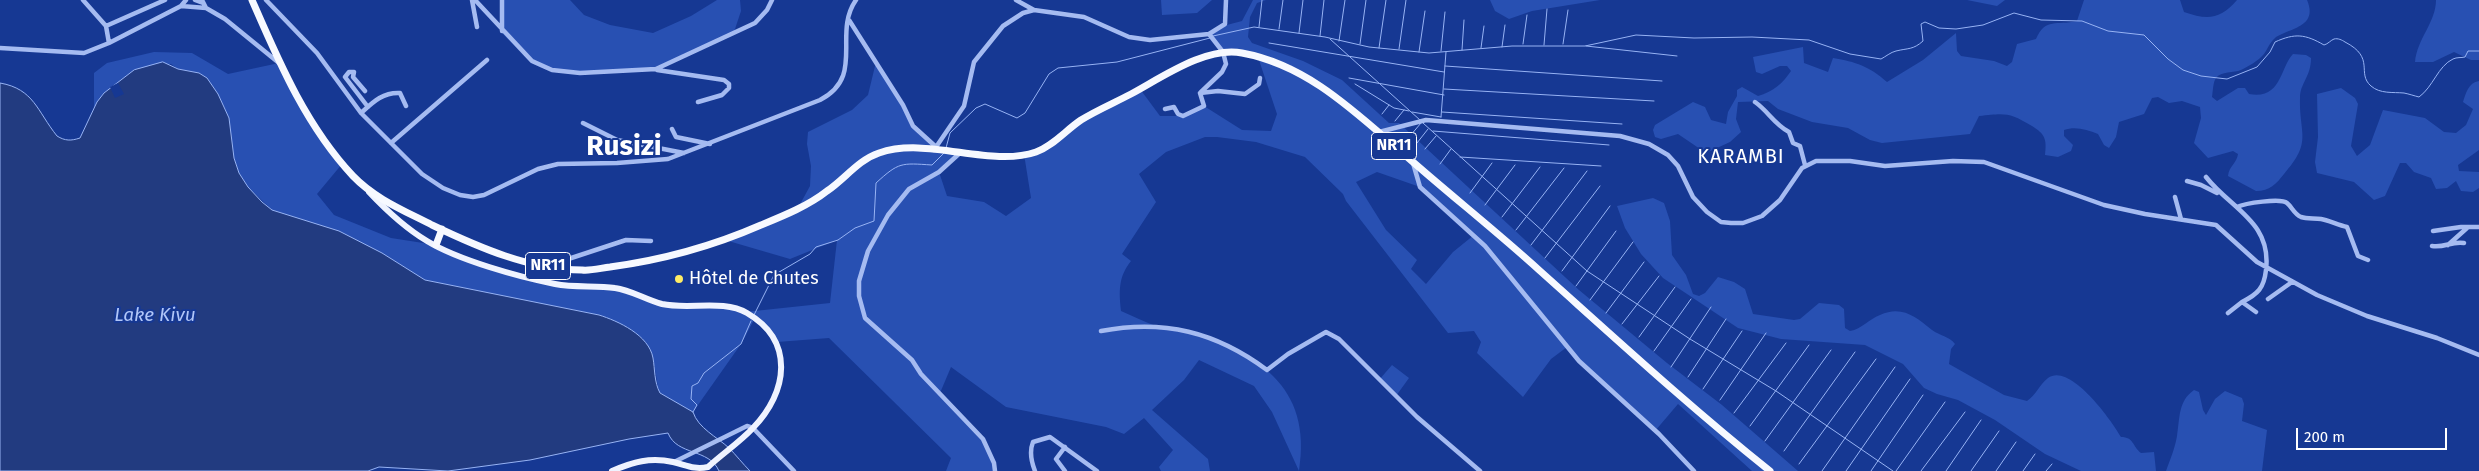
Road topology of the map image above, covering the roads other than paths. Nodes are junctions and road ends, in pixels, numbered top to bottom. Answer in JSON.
{"nodes":[{"id":1,"x":83,"y":0,"type":"edge"},
{"id":2,"x":165,"y":0,"type":"edge"},
{"id":3,"x":186,"y":0,"type":"edge"},
{"id":4,"x":195,"y":0,"type":"edge"},
{"id":5,"x":252,"y":0,"type":"edge"},
{"id":6,"x":266,"y":0,"type":"edge"},
{"id":7,"x":473,"y":0,"type":"edge"},
{"id":8,"x":502,"y":0,"type":"edge"},
{"id":9,"x":772,"y":0,"type":"edge"},
{"id":10,"x":856,"y":0,"type":"edge"},
{"id":11,"x":1016,"y":0,"type":"edge"},
{"id":12,"x":1226,"y":0,"type":"edge"},
{"id":13,"x":202,"y":2,"type":"edge"},
{"id":14,"x":181,"y":6,"type":"junction"},
{"id":15,"x":206,"y":8,"type":"junction"},
{"id":16,"x":1034,"y":10,"type":"junction"},
{"id":17,"x":848,"y":19,"type":"junction"},
{"id":18,"x":106,"y":26,"type":"junction"},
{"id":19,"x":477,"y":27,"type":"dead end"},
{"id":20,"x":502,"y":31,"type":"junction"},
{"id":21,"x":1211,"y":36,"type":"junction"},
{"id":22,"x":109,"y":43,"type":"junction"},
{"id":23,"x":0,"y":48,"type":"edge"},
{"id":24,"x":1223,"y":52,"type":"junction"},
{"id":25,"x":487,"y":60,"type":"dead end"},
{"id":26,"x":279,"y":63,"type":"junction"},
{"id":27,"x":656,"y":69,"type":"junction"},
{"id":28,"x":1260,"y":78,"type":"dead end"},
{"id":29,"x":365,"y":91,"type":"dead end"},
{"id":30,"x":1200,"y":93,"type":"junction"},
{"id":31,"x":698,"y":102,"type":"dead end"},
{"id":32,"x":1755,"y":102,"type":"dead end"},
{"id":33,"x":406,"y":106,"type":"dead end"},
{"id":34,"x":368,"y":107,"type":"junction"},
{"id":35,"x":1165,"y":109,"type":"dead end"},
{"id":36,"x":361,"y":113,"type":"junction"},
{"id":37,"x":583,"y":123,"type":"dead end"},
{"id":38,"x":672,"y":129,"type":"dead end"},
{"id":39,"x":1379,"y":132,"type":"junction"},
{"id":40,"x":391,"y":143,"type":"junction"},
{"id":41,"x":711,"y":144,"type":"junction"},
{"id":42,"x":936,"y":149,"type":"junction"},
{"id":43,"x":961,"y":152,"type":"junction"},
{"id":44,"x":686,"y":153,"type":"junction"},
{"id":45,"x":1412,"y":161,"type":"junction"},
{"id":46,"x":1806,"y":165,"type":"junction"},
{"id":47,"x":2206,"y":177,"type":"dead end"},
{"id":48,"x":357,"y":181,"type":"junction"},
{"id":49,"x":2186,"y":182,"type":"dead end"},
{"id":50,"x":2223,"y":196,"type":"junction"},
{"id":51,"x":2176,"y":197,"type":"dead end"},
{"id":52,"x":2237,"y":207,"type":"junction"},
{"id":53,"x":2181,"y":219,"type":"junction"},
{"id":54,"x":2477,"y":227,"type":"edge"},
{"id":55,"x":442,"y":229,"type":"junction"},
{"id":56,"x":2433,"y":231,"type":"dead end"},
{"id":57,"x":651,"y":241,"type":"dead end"},
{"id":58,"x":2464,"y":242,"type":"dead end"},
{"id":59,"x":436,"y":245,"type":"junction"},
{"id":60,"x":2448,"y":245,"type":"junction"},
{"id":61,"x":2432,"y":246,"type":"dead end"},
{"id":62,"x":2368,"y":260,"type":"dead end"},
{"id":63,"x":549,"y":266,"type":"junction"},
{"id":64,"x":2266,"y":267,"type":"junction"},
{"id":65,"x":2292,"y":282,"type":"junction"},
{"id":66,"x":2268,"y":299,"type":"dead end"},
{"id":67,"x":2242,"y":302,"type":"junction"},
{"id":68,"x":2256,"y":312,"type":"dead end"},
{"id":69,"x":2228,"y":313,"type":"dead end"},
{"id":70,"x":1101,"y":331,"type":"dead end"},
{"id":71,"x":2479,"y":355,"type":"edge"},
{"id":72,"x":753,"y":428,"type":"junction"},
{"id":73,"x":1065,"y":447,"type":"junction"},
{"id":74,"x":674,"y":462,"type":"junction"},
{"id":75,"x":612,"y":471,"type":"edge"},
{"id":76,"x":794,"y":471,"type":"edge"},
{"id":77,"x":995,"y":471,"type":"edge"},
{"id":78,"x":1035,"y":471,"type":"edge"},
{"id":79,"x":1065,"y":471,"type":"edge"},
{"id":80,"x":1097,"y":471,"type":"edge"},
{"id":81,"x":1480,"y":471,"type":"edge"},
{"id":82,"x":1694,"y":471,"type":"edge"},
{"id":83,"x":1770,"y":471,"type":"edge"}],
"edges":[{"from":1,"to":18,"type":"street"},
{"from":2,"to":18,"type":"street"},
{"from":3,"to":14,"type":"street"},
{"from":4,"to":13,"type":"street"},
{"from":5,"to":26,"type":"highway","number":"NR11"},
{"from":6,"to":36,"type":"street"},
{"from":7,"to":19,"type":"street"},
{"from":7,"to":20,"type":"street"},
{"from":8,"to":20,"type":"street"},
{"from":9,"to":27,"type":"street"},
{"from":10,"to":17,"type":"street"},
{"from":11,"to":16,"type":"street"},
{"from":12,"to":21,"type":"street"},
{"from":13,"to":15,"type":"street"},
{"from":14,"to":15,"type":"street"},
{"from":14,"to":22,"type":"street"},
{"from":15,"to":26,"type":"street"},
{"from":16,"to":21,"type":"street"},
{"from":16,"to":42,"type":"street"},
{"from":17,"to":41,"type":"street"},
{"from":17,"to":42,"type":"street"},
{"from":18,"to":22,"type":"street"},
{"from":20,"to":27,"type":"street"},
{"from":21,"to":24,"type":"street"},
{"from":22,"to":23,"type":"street"},
{"from":24,"to":30,"type":"street"},
{"from":24,"to":39,"type":"highway","number":"NR11"},
{"from":24,"to":43,"type":"highway","number":"NR11"},
{"from":25,"to":40,"type":"street"},
{"from":26,"to":48,"type":"highway","number":"NR11"},
{"from":27,"to":31,"type":"street"},
{"from":28,"to":30,"type":"street"},
{"from":29,"to":34,"type":"street"},
{"from":30,"to":35,"type":"street"},
{"from":32,"to":46,"type":"street"},
{"from":33,"to":34,"type":"street"},
{"from":34,"to":36,"type":"street"},
{"from":36,"to":40,"type":"street"},
{"from":37,"to":44,"type":"street"},
{"from":38,"to":41,"type":"street"},
{"from":39,"to":45,"type":"highway","number":"NR11"},
{"from":39,"to":46,"type":"street"},
{"from":40,"to":44,"type":"street"},
{"from":41,"to":44,"type":"street"},
{"from":42,"to":43,"type":"highway","number":"NR11"},
{"from":42,"to":63,"type":"highway","number":"NR11"},
{"from":43,"to":77,"type":"street"},
{"from":45,"to":82,"type":"street"},
{"from":45,"to":83,"type":"highway","number":"NR11"},
{"from":46,"to":53,"type":"street"},
{"from":47,"to":50,"type":"street"},
{"from":48,"to":55,"type":"highway","number":"NR11"},
{"from":48,"to":59,"type":"main road"},
{"from":49,"to":50,"type":"street"},
{"from":50,"to":52,"type":"street"},
{"from":51,"to":53,"type":"street"},
{"from":52,"to":62,"type":"street"},
{"from":52,"to":64,"type":"street"},
{"from":53,"to":64,"type":"street"},
{"from":54,"to":56,"type":"street"},
{"from":54,"to":60,"type":"street"},
{"from":55,"to":59,"type":"highway"},
{"from":55,"to":63,"type":"highway","number":"NR11"},
{"from":57,"to":63,"type":"street"},
{"from":58,"to":60,"type":"street"},
{"from":59,"to":72,"type":"main road"},
{"from":60,"to":61,"type":"street"},
{"from":64,"to":65,"type":"street"},
{"from":64,"to":67,"type":"street"},
{"from":65,"to":66,"type":"street"},
{"from":65,"to":71,"type":"street"},
{"from":67,"to":68,"type":"street"},
{"from":67,"to":69,"type":"street"},
{"from":70,"to":81,"type":"street"},
{"from":72,"to":74,"type":"street"},
{"from":72,"to":74,"type":"main road"},
{"from":72,"to":76,"type":"street"},
{"from":73,"to":78,"type":"street"},
{"from":73,"to":79,"type":"street"},
{"from":73,"to":80,"type":"street"},
{"from":74,"to":75,"type":"main road"}]}
